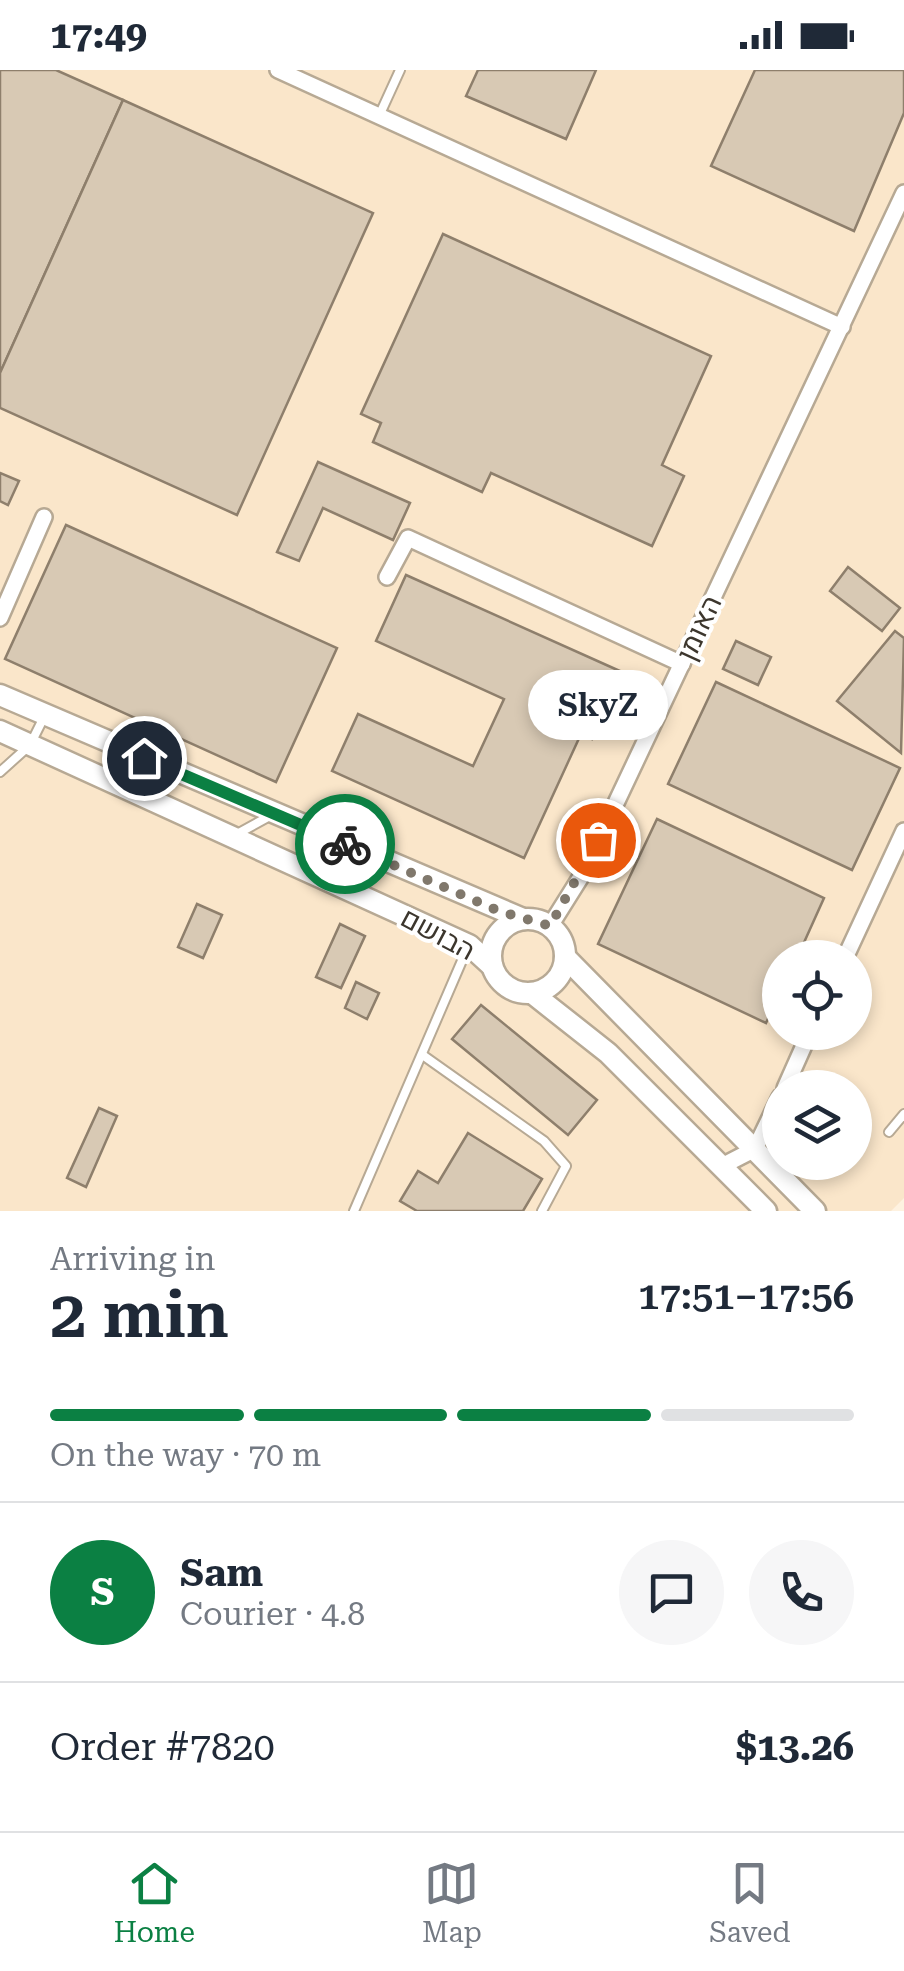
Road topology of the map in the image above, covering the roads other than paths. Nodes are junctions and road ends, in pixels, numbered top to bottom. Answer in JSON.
{"nodes":[{"id":1,"x":278,"y":70,"type":"edge"},
{"id":2,"x":400,"y":70,"type":"edge"},
{"id":3,"x":379,"y":116,"type":"junction"},
{"id":4,"x":904,"y":193,"type":"edge"},
{"id":5,"x":842,"y":326,"type":"junction"},
{"id":6,"x":44,"y":517,"type":"dead end"},
{"id":7,"x":387,"y":577,"type":"dead end"},
{"id":8,"x":0,"y":618,"type":"edge"},
{"id":9,"x":682,"y":664,"type":"junction"},
{"id":10,"x":0,"y":695,"type":"edge"},
{"id":11,"x":45,"y":714,"type":"junction"},
{"id":12,"x":0,"y":731,"type":"edge"},
{"id":13,"x":30,"y":745,"type":"junction"},
{"id":14,"x":0,"y":772,"type":"edge"},
{"id":15,"x":277,"y":815,"type":"junction"},
{"id":16,"x":904,"y":831,"type":"edge"},
{"id":17,"x":233,"y":838,"type":"junction"},
{"id":18,"x":523,"y":919,"type":"junction"},
{"id":19,"x":550,"y":926,"type":"junction"},
{"id":20,"x":853,"y":940,"type":"edge"},
{"id":21,"x":469,"y":945,"type":"junction"},
{"id":22,"x":566,"y":957,"type":"junction"},
{"id":23,"x":492,"y":966,"type":"junction"},
{"id":24,"x":532,"y":993,"type":"junction"},
{"id":25,"x":424,"y":1056,"type":"junction"},
{"id":26,"x":904,"y":1114,"type":"edge"},
{"id":27,"x":889,"y":1132,"type":"dead end"},
{"id":28,"x":762,"y":1135,"type":"edge"},
{"id":29,"x":755,"y":1149,"type":"junction"},
{"id":30,"x":722,"y":1166,"type":"junction"},
{"id":31,"x":354,"y":1211,"type":"edge"},
{"id":32,"x":542,"y":1211,"type":"edge"},
{"id":33,"x":766,"y":1211,"type":"edge"},
{"id":34,"x":815,"y":1211,"type":"edge"}],
"edges":[{"from":1,"to":3,"type":"street"},
{"from":2,"to":3,"type":"lane"},
{"from":3,"to":5,"type":"street"},
{"from":4,"to":5,"type":"street","name":"האומן"},
{"from":5,"to":9,"type":"street","name":"האומן"},
{"from":6,"to":8,"type":"street"},
{"from":7,"to":9,"type":"street"},
{"from":9,"to":19,"type":"street","name":"האומן"},
{"from":10,"to":11,"type":"street","name":"הבושם"},
{"from":11,"to":13,"type":"lane"},
{"from":11,"to":15,"type":"street","name":"הבושם"},
{"from":12,"to":13,"type":"street","name":"הבושם"},
{"from":13,"to":14,"type":"lane"},
{"from":13,"to":17,"type":"street","name":"הבושם"},
{"from":15,"to":17,"type":"lane"},
{"from":15,"to":18,"type":"street","name":"הבושם"},
{"from":16,"to":20,"type":"street"},
{"from":17,"to":21,"type":"street","name":"הבושם"},
{"from":18,"to":19,"type":"street"},
{"from":18,"to":23,"type":"street"},
{"from":19,"to":22,"type":"street"},
{"from":21,"to":23,"type":"street","name":"הבושם"},
{"from":21,"to":25,"type":"lane"},
{"from":22,"to":24,"type":"street"},
{"from":22,"to":29,"type":"street"},
{"from":23,"to":24,"type":"street"},
{"from":24,"to":30,"type":"street"},
{"from":25,"to":31,"type":"lane"},
{"from":25,"to":32,"type":"lane"},
{"from":26,"to":27,"type":"lane"},
{"from":28,"to":29,"type":"street"},
{"from":29,"to":30,"type":"street"},
{"from":29,"to":34,"type":"street"},
{"from":30,"to":33,"type":"street"}]}
